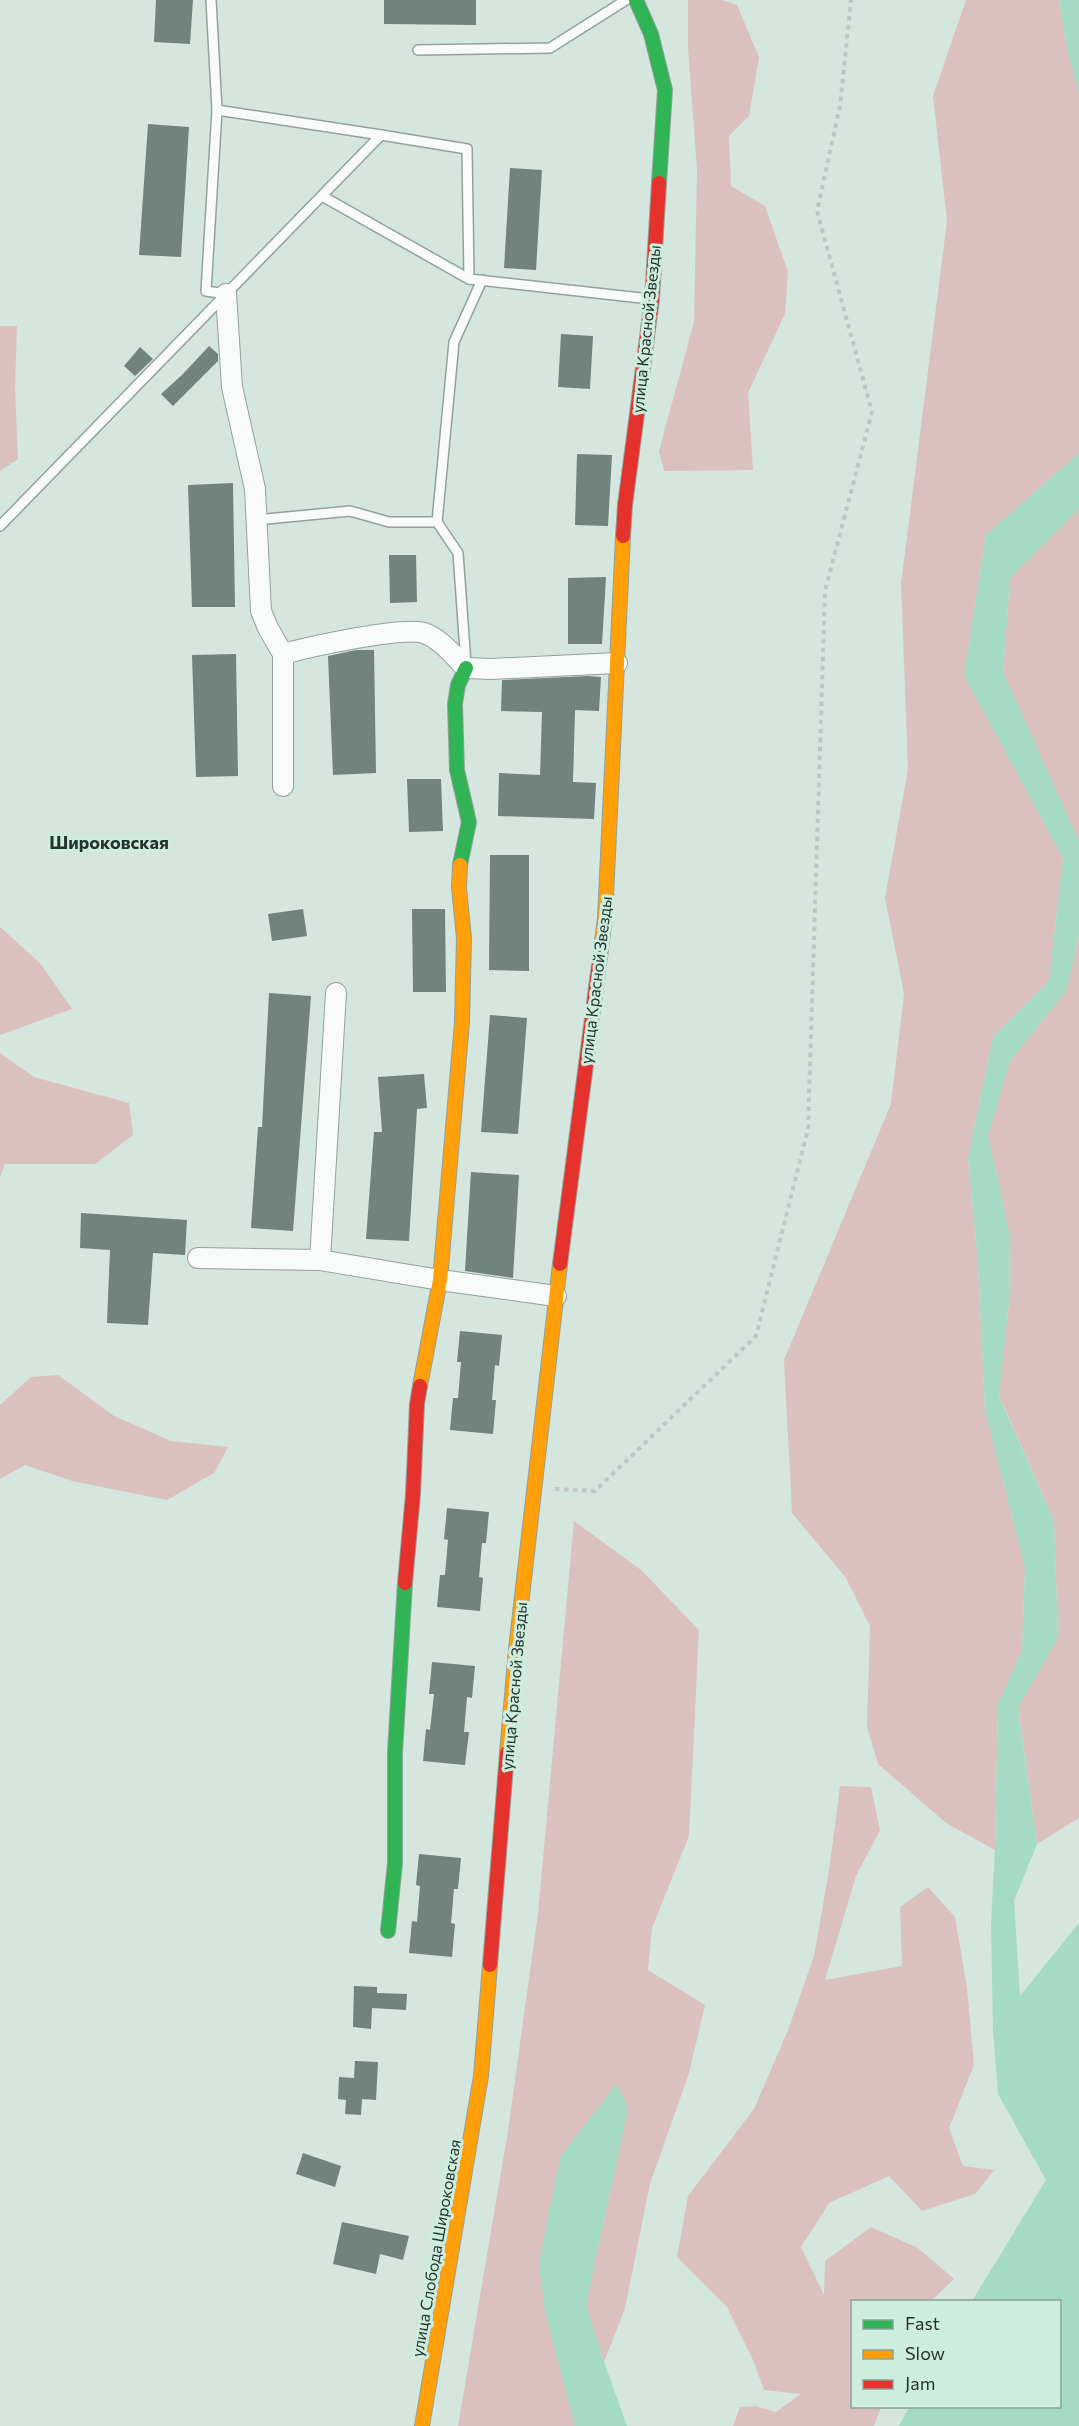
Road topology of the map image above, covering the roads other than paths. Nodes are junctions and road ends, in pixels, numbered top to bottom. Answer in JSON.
{"nodes":[{"id":1,"x":211,"y":0,"type":"edge"},
{"id":2,"x":626,"y":0,"type":"edge"},
{"id":3,"x":636,"y":0,"type":"edge"},
{"id":4,"x":418,"y":50,"type":"dead end"},
{"id":5,"x":217,"y":110,"type":"junction"},
{"id":6,"x":381,"y":135,"type":"junction"},
{"id":7,"x":322,"y":196,"type":"junction"},
{"id":8,"x":469,"y":279,"type":"junction"},
{"id":9,"x":482,"y":280,"type":"junction"},
{"id":10,"x":226,"y":294,"type":"junction"},
{"id":11,"x":652,"y":299,"type":"junction"},
{"id":12,"x":256,"y":519,"type":"junction"},
{"id":13,"x":437,"y":522,"type":"junction"},
{"id":14,"x":0,"y":526,"type":"edge"},
{"id":15,"x":283,"y":654,"type":"junction"},
{"id":16,"x":617,"y":663,"type":"junction"},
{"id":17,"x":466,"y":668,"type":"junction"},
{"id":18,"x":283,"y":786,"type":"dead end"},
{"id":19,"x":336,"y":993,"type":"dead end"},
{"id":20,"x":198,"y":1258,"type":"dead end"},
{"id":21,"x":320,"y":1260,"type":"junction"},
{"id":22,"x":440,"y":1280,"type":"junction"},
{"id":23,"x":556,"y":1296,"type":"junction"},
{"id":24,"x":388,"y":1931,"type":"dead end"},
{"id":25,"x":481,"y":2076,"type":"joint"},
{"id":26,"x":423,"y":2426,"type":"edge"}],
"edges":[{"from":1,"to":5,"type":"lane"},
{"from":2,"to":4,"type":"lane"},
{"from":3,"to":11,"type":"street","name":"улица Красной Звезды"},
{"from":5,"to":6,"type":"lane"},
{"from":5,"to":10,"type":"lane"},
{"from":6,"to":7,"type":"lane"},
{"from":6,"to":8,"type":"lane"},
{"from":7,"to":8,"type":"lane"},
{"from":7,"to":10,"type":"lane"},
{"from":8,"to":9,"type":"lane"},
{"from":9,"to":11,"type":"lane"},
{"from":9,"to":13,"type":"lane"},
{"from":10,"to":12,"type":"street"},
{"from":10,"to":14,"type":"lane"},
{"from":11,"to":16,"type":"street","name":"улица Красной Звезды"},
{"from":12,"to":13,"type":"lane"},
{"from":12,"to":15,"type":"street"},
{"from":13,"to":17,"type":"lane"},
{"from":15,"to":17,"type":"street"},
{"from":15,"to":18,"type":"street"},
{"from":16,"to":17,"type":"street"},
{"from":16,"to":23,"type":"street","name":"улица Красной Звезды"},
{"from":17,"to":22,"type":"street"},
{"from":19,"to":21,"type":"street"},
{"from":20,"to":21,"type":"street"},
{"from":21,"to":22,"type":"street"},
{"from":22,"to":23,"type":"street"},
{"from":22,"to":24,"type":"street"},
{"from":23,"to":25,"type":"street","name":"улица Красной Звезды"},
{"from":25,"to":26,"type":"street","name":"улица Слобода Широковская"}]}
